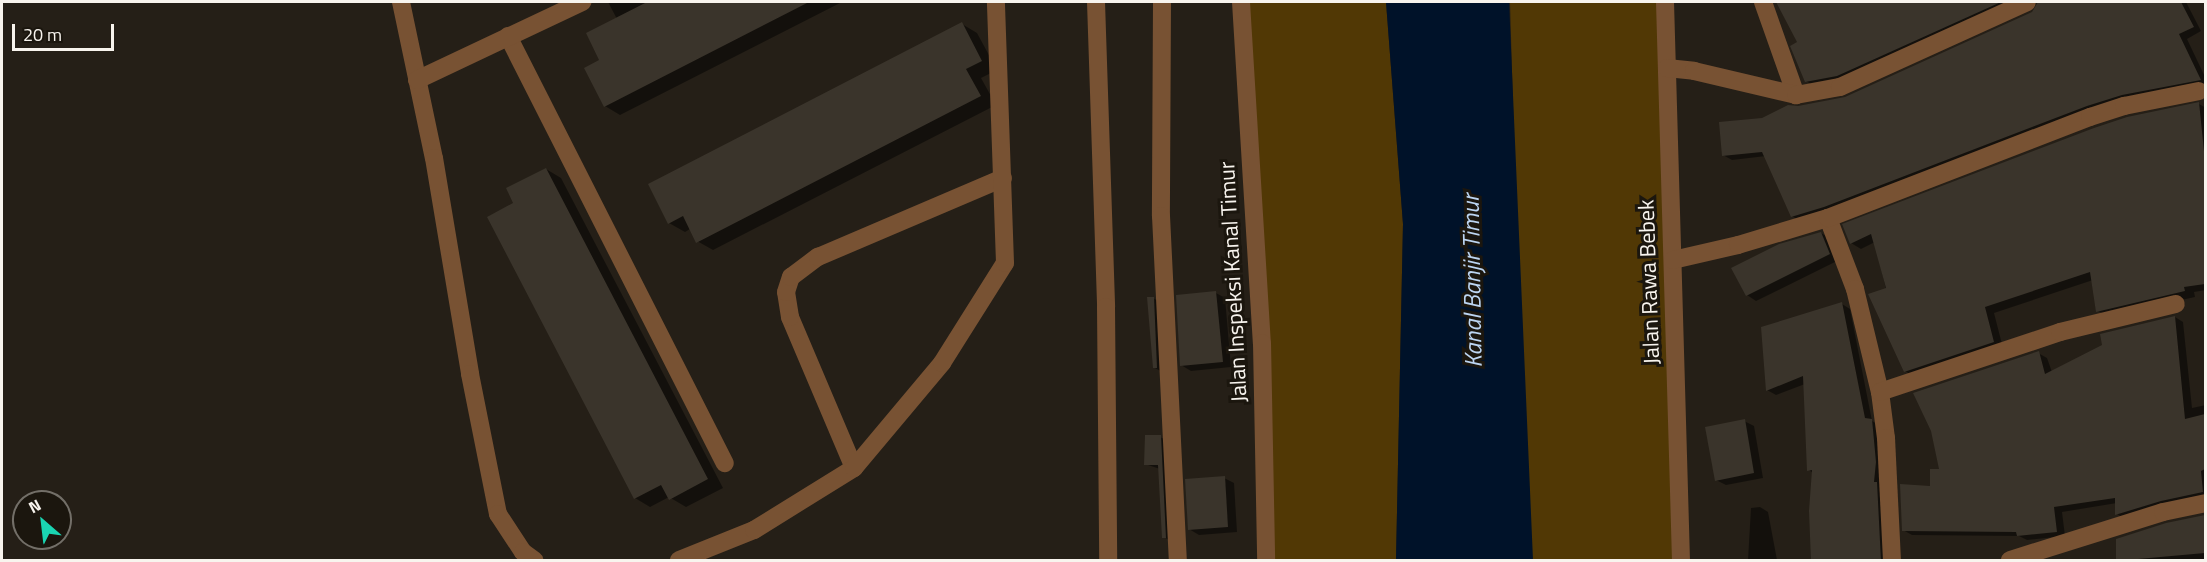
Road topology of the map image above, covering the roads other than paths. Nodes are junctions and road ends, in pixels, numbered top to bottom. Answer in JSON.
{"nodes":[{"id":1,"x":401,"y":2,"type":"edge"},
{"id":2,"x":582,"y":2,"type":"edge"},
{"id":3,"x":996,"y":2,"type":"edge"},
{"id":4,"x":1096,"y":2,"type":"edge"},
{"id":5,"x":1162,"y":2,"type":"edge"},
{"id":6,"x":1241,"y":2,"type":"edge"},
{"id":7,"x":1665,"y":2,"type":"edge"},
{"id":8,"x":1762,"y":2,"type":"edge"},
{"id":9,"x":2027,"y":2,"type":"edge"},
{"id":10,"x":508,"y":36,"type":"junction"},
{"id":11,"x":1667,"y":68,"type":"junction"},
{"id":12,"x":417,"y":80,"type":"junction"},
{"id":13,"x":2199,"y":91,"type":"dead end"},
{"id":14,"x":1796,"y":95,"type":"junction"},
{"id":15,"x":1003,"y":178,"type":"junction"},
{"id":16,"x":1828,"y":218,"type":"junction"},
{"id":17,"x":1673,"y":260,"type":"junction"},
{"id":18,"x":2176,"y":304,"type":"dead end"},
{"id":19,"x":1880,"y":392,"type":"junction"},
{"id":20,"x":725,"y":463,"type":"dead end"},
{"id":21,"x":854,"y":468,"type":"junction"},
{"id":22,"x":2205,"y":503,"type":"edge"},
{"id":23,"x":534,"y":561,"type":"edge"},
{"id":24,"x":678,"y":561,"type":"edge"},
{"id":25,"x":1108,"y":561,"type":"edge"},
{"id":26,"x":1179,"y":561,"type":"edge"},
{"id":27,"x":1266,"y":561,"type":"edge"},
{"id":28,"x":1681,"y":561,"type":"edge"},
{"id":29,"x":1892,"y":561,"type":"edge"},
{"id":30,"x":2010,"y":561,"type":"edge"}],
"edges":[{"from":1,"to":12,"type":"street"},
{"from":2,"to":10,"type":"street"},
{"from":3,"to":15,"type":"street"},
{"from":4,"to":25,"type":"street"},
{"from":5,"to":26,"type":"street"},
{"from":6,"to":27,"type":"street","name":"Jalan Inspeksi Kanal Timur"},
{"from":7,"to":11,"type":"street","name":"Jalan Rawa Bebek"},
{"from":8,"to":14,"type":"street"},
{"from":9,"to":14,"type":"street"},
{"from":10,"to":12,"type":"street"},
{"from":10,"to":20,"type":"street"},
{"from":11,"to":14,"type":"street"},
{"from":11,"to":17,"type":"street","name":"Jalan Rawa Bebek"},
{"from":12,"to":23,"type":"street"},
{"from":13,"to":16,"type":"street"},
{"from":15,"to":21,"type":"street"},
{"from":15,"to":21,"type":"street"},
{"from":16,"to":17,"type":"street"},
{"from":16,"to":19,"type":"street"},
{"from":17,"to":28,"type":"street","name":"Jalan Rawa Bebek"},
{"from":18,"to":19,"type":"street"},
{"from":19,"to":29,"type":"street"},
{"from":21,"to":24,"type":"street"},
{"from":22,"to":30,"type":"street"}]}
